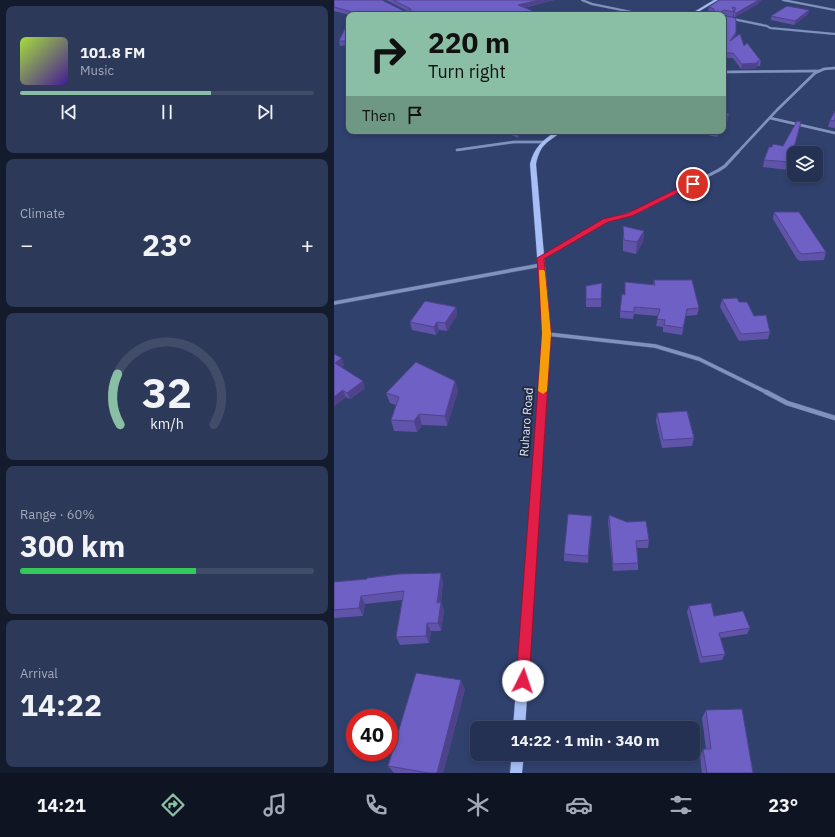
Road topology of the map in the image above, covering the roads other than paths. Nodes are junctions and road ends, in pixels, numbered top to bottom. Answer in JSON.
{"nodes":[{"id":1,"x":582,"y":0,"type":"edge"},
{"id":2,"x":716,"y":0,"type":"edge"},
{"id":3,"x":783,"y":0,"type":"edge"},
{"id":4,"x":835,"y":10,"type":"edge"},
{"id":5,"x":631,"y":12,"type":"edge"},
{"id":6,"x":696,"y":12,"type":"edge"},
{"id":7,"x":726,"y":18,"type":"edge"},
{"id":8,"x":835,"y":34,"type":"edge"},
{"id":9,"x":835,"y":68,"type":"edge"},
{"id":10,"x":819,"y":71,"type":"junction"},
{"id":11,"x":726,"y":72,"type":"edge"},
{"id":12,"x":770,"y":118,"type":"junction"},
{"id":13,"x":835,"y":133,"type":"edge"},
{"id":14,"x":556,"y":134,"type":"edge"},
{"id":15,"x":544,"y":142,"type":"junction"},
{"id":16,"x":457,"y":150,"type":"dead end"},
{"id":17,"x":540,"y":262,"type":"junction"},
{"id":18,"x":334,"y":303,"type":"edge"},
{"id":19,"x":547,"y":334,"type":"junction"},
{"id":20,"x":835,"y":418,"type":"edge"},
{"id":21,"x":519,"y":721,"type":"edge"},
{"id":22,"x":517,"y":761,"type":"edge"},
{"id":23,"x":516,"y":773,"type":"edge"}],
"edges":[{"from":1,"to":5,"type":"street"},
{"from":2,"to":6,"type":"street"},
{"from":3,"to":4,"type":"street"},
{"from":7,"to":8,"type":"street"},
{"from":9,"to":10,"type":"street"},
{"from":10,"to":11,"type":"street"},
{"from":10,"to":12,"type":"street"},
{"from":12,"to":13,"type":"street"},
{"from":12,"to":17,"type":"street"},
{"from":14,"to":15,"type":"street","name":"Ruharo Road"},
{"from":15,"to":16,"type":"street"},
{"from":15,"to":17,"type":"street","name":"Ruharo Road"},
{"from":17,"to":18,"type":"street"},
{"from":17,"to":19,"type":"street","name":"Ruharo Road"},
{"from":19,"to":20,"type":"street"},
{"from":19,"to":21,"type":"street","name":"Ruharo Road"},
{"from":22,"to":23,"type":"street"}]}
